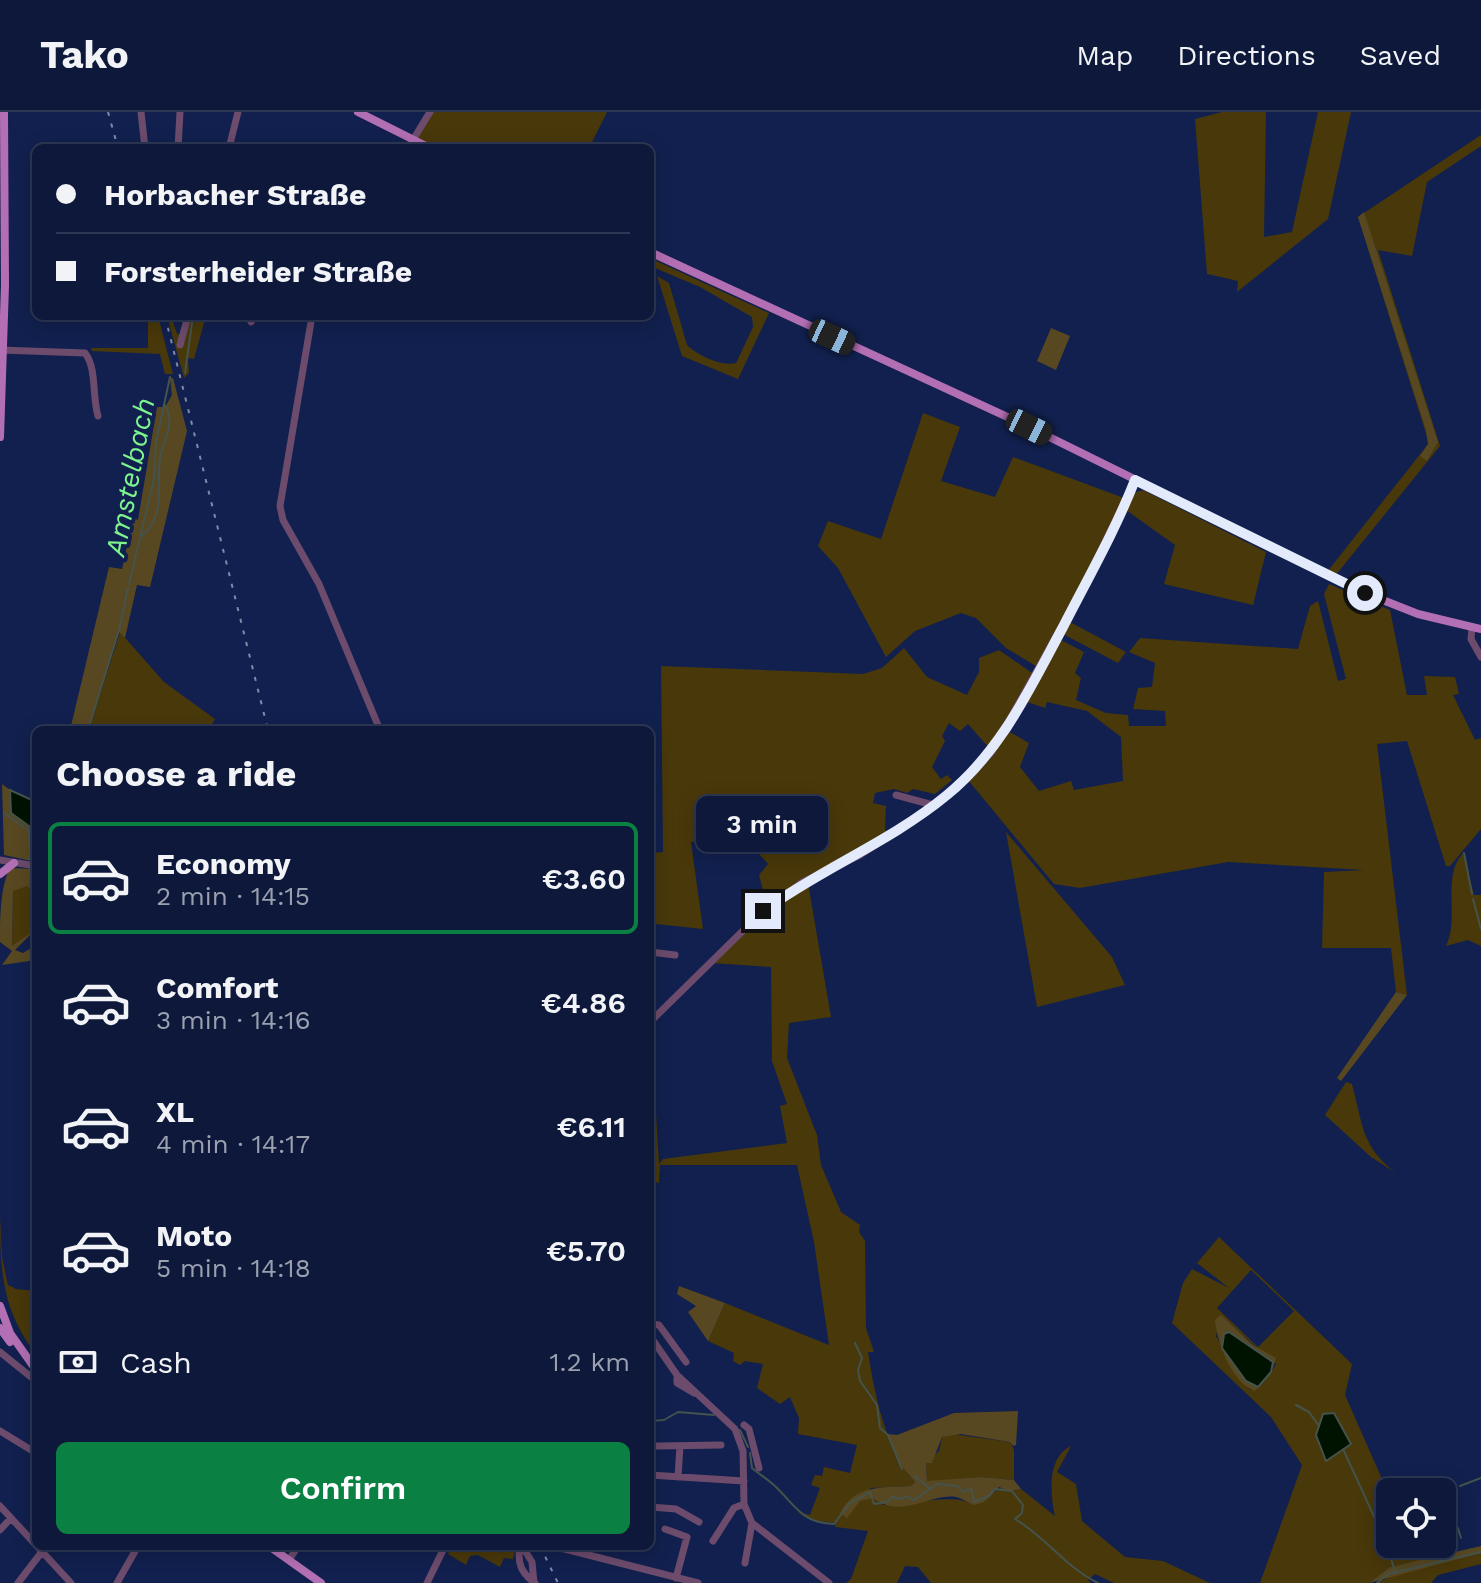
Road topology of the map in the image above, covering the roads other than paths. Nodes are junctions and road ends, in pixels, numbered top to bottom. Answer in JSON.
{"nodes":[{"id":1,"x":4,"y":112,"type":"edge"},
{"id":2,"x":141,"y":112,"type":"edge"},
{"id":3,"x":180,"y":112,"type":"edge"},
{"id":4,"x":238,"y":112,"type":"edge"},
{"id":5,"x":358,"y":112,"type":"edge"},
{"id":6,"x":430,"y":112,"type":"edge"},
{"id":7,"x":414,"y":140,"type":"junction"},
{"id":8,"x":2,"y":143,"type":"edge"},
{"id":9,"x":145,"y":144,"type":"edge"},
{"id":10,"x":178,"y":144,"type":"edge"},
{"id":11,"x":230,"y":144,"type":"edge"},
{"id":12,"x":411,"y":144,"type":"edge"},
{"id":13,"x":422,"y":144,"type":"edge"},
{"id":14,"x":654,"y":254,"type":"edge"},
{"id":15,"x":187,"y":320,"type":"edge"},
{"id":16,"x":311,"y":320,"type":"edge"},
{"id":17,"x":180,"y":345,"type":"dead end"},
{"id":18,"x":2,"y":350,"type":"edge"},
{"id":19,"x":98,"y":416,"type":"dead end"},
{"id":20,"x":0,"y":437,"type":"edge"},
{"id":21,"x":1135,"y":480,"type":"junction"},
{"id":22,"x":1476,"y":628,"type":"edge"},
{"id":23,"x":1481,"y":657,"type":"edge"},
{"id":24,"x":378,"y":726,"type":"edge"},
{"id":25,"x":896,"y":795,"type":"dead end"},
{"id":26,"x":933,"y":805,"type":"junction"},
{"id":27,"x":0,"y":860,"type":"edge"},
{"id":28,"x":14,"y":863,"type":"junction"},
{"id":29,"x":32,"y":865,"type":"edge"},
{"id":30,"x":0,"y":874,"type":"edge"},
{"id":31,"x":654,"y":952,"type":"edge"},
{"id":32,"x":675,"y":955,"type":"dead end"},
{"id":33,"x":654,"y":1018,"type":"edge"},
{"id":34,"x":0,"y":1306,"type":"edge"},
{"id":35,"x":654,"y":1325,"type":"edge"},
{"id":36,"x":0,"y":1328,"type":"edge"},
{"id":37,"x":654,"y":1338,"type":"edge"},
{"id":38,"x":654,"y":1341,"type":"edge"},
{"id":39,"x":656,"y":1344,"type":"junction"},
{"id":40,"x":0,"y":1352,"type":"edge"},
{"id":41,"x":686,"y":1362,"type":"dead end"},
{"id":42,"x":32,"y":1370,"type":"edge"},
{"id":43,"x":32,"y":1370,"type":"edge"},
{"id":44,"x":32,"y":1372,"type":"edge"},
{"id":45,"x":744,"y":1425,"type":"dead end"},
{"id":46,"x":0,"y":1431,"type":"edge"},
{"id":47,"x":721,"y":1445,"type":"dead end"},
{"id":48,"x":657,"y":1446,"type":"dead end"},
{"id":49,"x":680,"y":1446,"type":"junction"},
{"id":50,"x":749,"y":1450,"type":"junction"},
{"id":51,"x":32,"y":1451,"type":"edge"},
{"id":52,"x":759,"y":1468,"type":"dead end"},
{"id":53,"x":654,"y":1475,"type":"edge"},
{"id":54,"x":678,"y":1477,"type":"junction"},
{"id":55,"x":744,"y":1481,"type":"junction"},
{"id":56,"x":744,"y":1504,"type":"junction"},
{"id":57,"x":0,"y":1506,"type":"edge"},
{"id":58,"x":654,"y":1507,"type":"edge"},
{"id":59,"x":11,"y":1518,"type":"junction"},
{"id":60,"x":699,"y":1522,"type":"dead end"},
{"id":61,"x":752,"y":1523,"type":"junction"},
{"id":62,"x":665,"y":1529,"type":"dead end"},
{"id":63,"x":0,"y":1530,"type":"edge"},
{"id":64,"x":32,"y":1541,"type":"edge"},
{"id":65,"x":713,"y":1541,"type":"dead end"},
{"id":66,"x":38,"y":1550,"type":"edge"},
{"id":67,"x":40,"y":1550,"type":"edge"},
{"id":68,"x":136,"y":1550,"type":"edge"},
{"id":69,"x":275,"y":1550,"type":"edge"},
{"id":70,"x":295,"y":1550,"type":"edge"},
{"id":71,"x":443,"y":1550,"type":"edge"},
{"id":72,"x":520,"y":1550,"type":"edge"},
{"id":73,"x":525,"y":1550,"type":"edge"},
{"id":74,"x":568,"y":1550,"type":"edge"},
{"id":75,"x":289,"y":1560,"type":"junction"},
{"id":76,"x":745,"y":1563,"type":"dead end"},
{"id":77,"x":676,"y":1578,"type":"junction"},
{"id":78,"x":818,"y":1580,"type":"edge"},
{"id":79,"x":18,"y":1583,"type":"edge"},
{"id":80,"x":71,"y":1583,"type":"edge"},
{"id":81,"x":117,"y":1583,"type":"edge"},
{"id":82,"x":321,"y":1583,"type":"edge"},
{"id":83,"x":427,"y":1583,"type":"edge"},
{"id":84,"x":534,"y":1583,"type":"edge"},
{"id":85,"x":698,"y":1583,"type":"edge"},
{"id":86,"x":829,"y":1583,"type":"edge"}],
"edges":[{"from":1,"to":8,"type":"main road"},
{"from":2,"to":9,"type":"street"},
{"from":3,"to":10,"type":"street"},
{"from":4,"to":11,"type":"street"},
{"from":5,"to":7,"type":"main road"},
{"from":6,"to":7,"type":"street"},
{"from":7,"to":12,"type":"street"},
{"from":7,"to":13,"type":"main road"},
{"from":8,"to":18,"type":"main road"},
{"from":14,"to":21,"type":"main road"},
{"from":15,"to":17,"type":"street"},
{"from":16,"to":24,"type":"street"},
{"from":18,"to":19,"type":"street"},
{"from":18,"to":20,"type":"main road"},
{"from":21,"to":22,"type":"main road"},
{"from":21,"to":26,"type":"street"},
{"from":22,"to":23,"type":"street"},
{"from":25,"to":26,"type":"street"},
{"from":26,"to":33,"type":"street"},
{"from":27,"to":28,"type":"street"},
{"from":28,"to":29,"type":"street"},
{"from":28,"to":30,"type":"main road"},
{"from":31,"to":32,"type":"street"},
{"from":34,"to":42,"type":"main road"},
{"from":35,"to":41,"type":"street"},
{"from":36,"to":43,"type":"main road"},
{"from":37,"to":39,"type":"street"},
{"from":38,"to":39,"type":"street"},
{"from":39,"to":50,"type":"street"},
{"from":40,"to":44,"type":"street"},
{"from":45,"to":50,"type":"street"},
{"from":46,"to":51,"type":"street"},
{"from":47,"to":49,"type":"street"},
{"from":48,"to":49,"type":"street"},
{"from":49,"to":54,"type":"street"},
{"from":50,"to":52,"type":"street"},
{"from":50,"to":55,"type":"street"},
{"from":53,"to":54,"type":"street"},
{"from":54,"to":55,"type":"street"},
{"from":55,"to":56,"type":"street"},
{"from":56,"to":61,"type":"street"},
{"from":56,"to":65,"type":"street"},
{"from":57,"to":59,"type":"street"},
{"from":58,"to":60,"type":"street"},
{"from":59,"to":63,"type":"street"},
{"from":59,"to":64,"type":"street"},
{"from":61,"to":76,"type":"street"},
{"from":61,"to":78,"type":"street"},
{"from":62,"to":77,"type":"street"},
{"from":66,"to":79,"type":"street"},
{"from":67,"to":80,"type":"street"},
{"from":68,"to":81,"type":"street"},
{"from":69,"to":75,"type":"main road"},
{"from":70,"to":75,"type":"street"},
{"from":71,"to":83,"type":"street"},
{"from":72,"to":84,"type":"street"},
{"from":73,"to":84,"type":"street"},
{"from":74,"to":77,"type":"street"},
{"from":75,"to":82,"type":"main road"},
{"from":77,"to":85,"type":"street"},
{"from":78,"to":86,"type":"street"}]}
